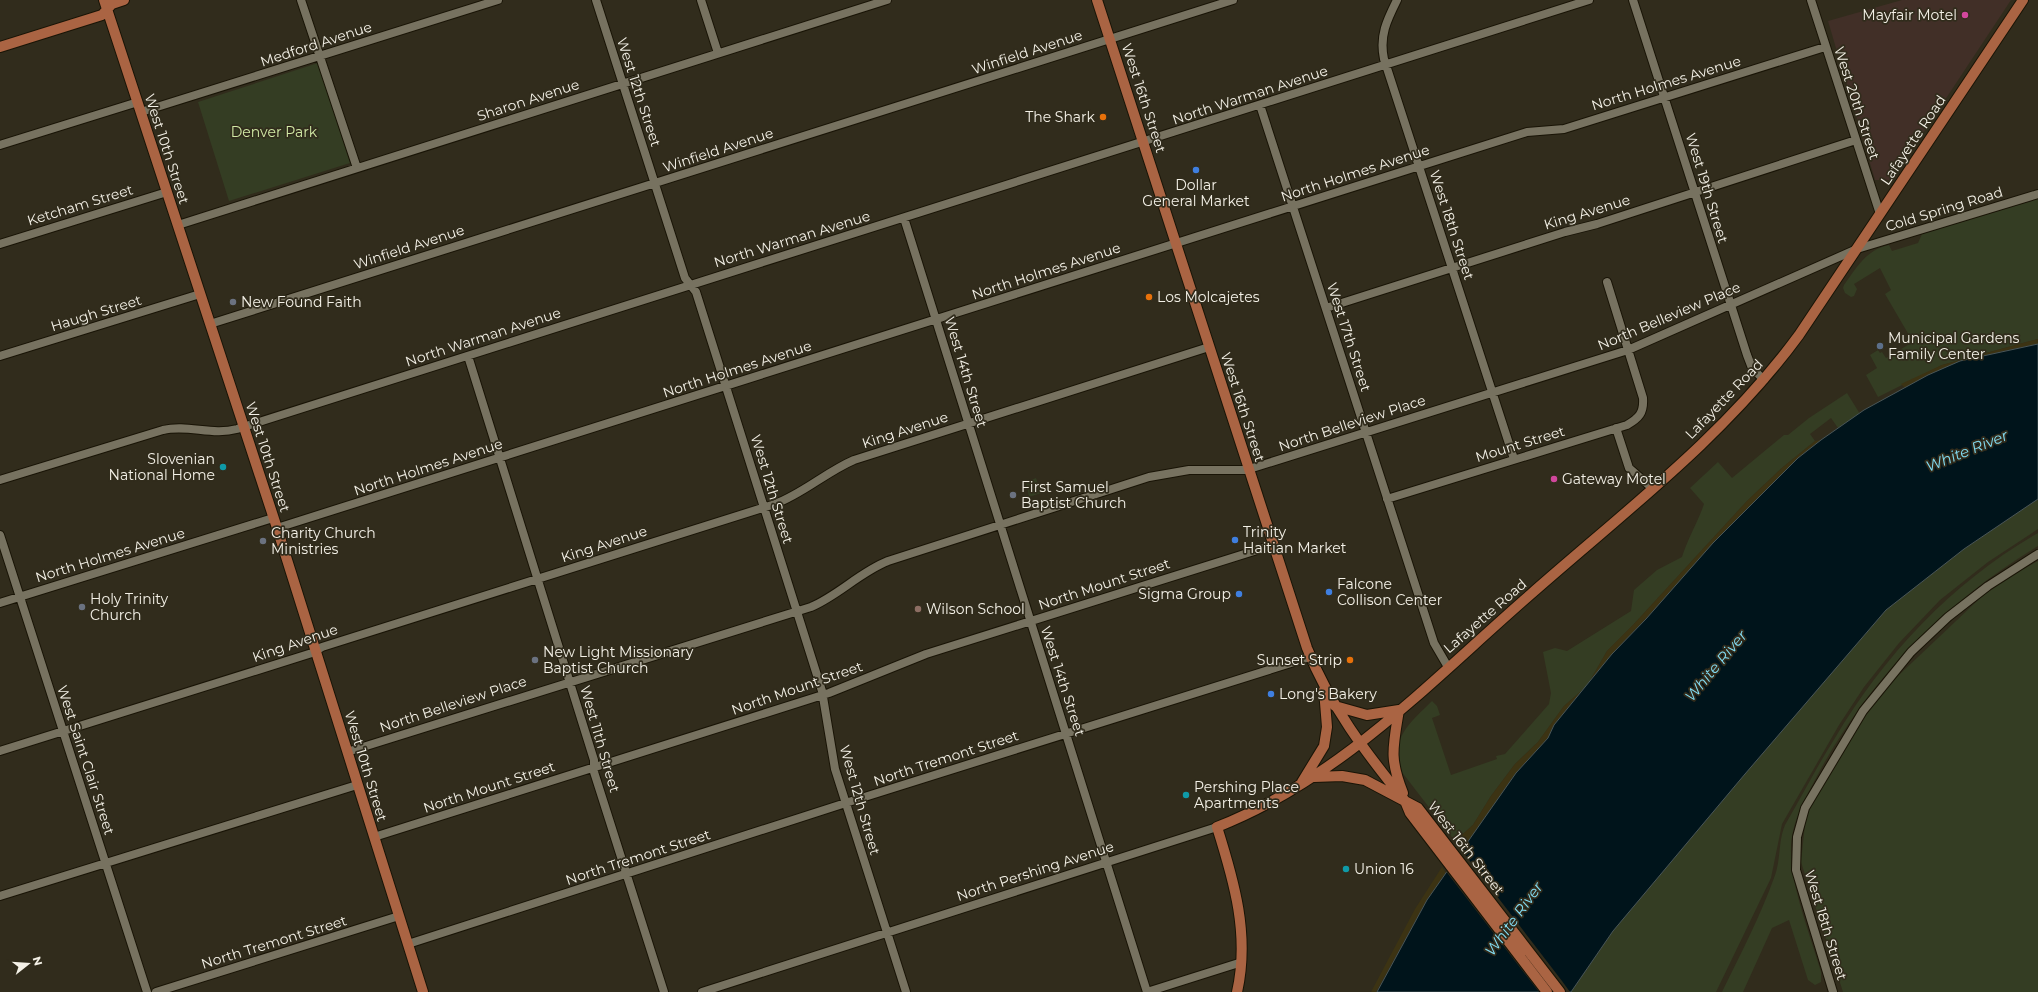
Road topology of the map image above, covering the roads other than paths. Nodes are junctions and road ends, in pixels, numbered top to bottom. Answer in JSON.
{"nodes":[{"id":1,"x":124,"y":0,"type":"edge"},
{"id":2,"x":301,"y":0,"type":"edge"},
{"id":3,"x":498,"y":0,"type":"edge"},
{"id":4,"x":596,"y":0,"type":"edge"},
{"id":5,"x":701,"y":0,"type":"edge"},
{"id":6,"x":887,"y":0,"type":"edge"},
{"id":7,"x":1097,"y":0,"type":"edge"},
{"id":8,"x":1233,"y":0,"type":"edge"},
{"id":9,"x":1397,"y":0,"type":"edge"},
{"id":10,"x":1589,"y":0,"type":"edge"},
{"id":11,"x":1633,"y":0,"type":"edge"},
{"id":12,"x":1811,"y":0,"type":"edge"},
{"id":13,"x":2023,"y":0,"type":"edge"},
{"id":14,"x":106,"y":5,"type":"edge"},
{"id":15,"x":1110,"y":39,"type":"junction"},
{"id":16,"x":0,"y":47,"type":"edge"},
{"id":17,"x":1825,"y":47,"type":"junction"},
{"id":18,"x":718,"y":53,"type":"junction"},
{"id":19,"x":320,"y":57,"type":"junction"},
{"id":20,"x":1387,"y":65,"type":"junction"},
{"id":21,"x":623,"y":84,"type":"junction"},
{"id":22,"x":1665,"y":97,"type":"junction"},
{"id":23,"x":138,"y":102,"type":"junction"},
{"id":24,"x":1260,"y":105,"type":"junction"},
{"id":25,"x":141,"y":112,"type":"junction"},
{"id":26,"x":1856,"y":140,"type":"junction"},
{"id":27,"x":1144,"y":142,"type":"junction"},
{"id":28,"x":0,"y":145,"type":"edge"},
{"id":29,"x":1419,"y":166,"type":"junction"},
{"id":30,"x":357,"y":168,"type":"junction"},
{"id":31,"x":655,"y":183,"type":"junction"},
{"id":32,"x":167,"y":192,"type":"junction"},
{"id":33,"x":1695,"y":192,"type":"junction"},
{"id":34,"x":2038,"y":194,"type":"edge"},
{"id":35,"x":1293,"y":206,"type":"junction"},
{"id":36,"x":1880,"y":214,"type":"junction"},
{"id":37,"x":904,"y":218,"type":"junction"},
{"id":38,"x":178,"y":225,"type":"junction"},
{"id":39,"x":0,"y":244,"type":"edge"},
{"id":40,"x":1176,"y":244,"type":"junction"},
{"id":41,"x":1857,"y":249,"type":"junction"},
{"id":42,"x":1452,"y":268,"type":"junction"},
{"id":43,"x":1607,"y":282,"type":"dead end"},
{"id":44,"x":691,"y":285,"type":"junction"},
{"id":45,"x":200,"y":294,"type":"junction"},
{"id":46,"x":1730,"y":305,"type":"junction"},
{"id":47,"x":1326,"y":308,"type":"junction"},
{"id":48,"x":935,"y":320,"type":"junction"},
{"id":49,"x":210,"y":324,"type":"junction"},
{"id":50,"x":1209,"y":347,"type":"junction"},
{"id":51,"x":1628,"y":350,"type":"junction"},
{"id":52,"x":0,"y":356,"type":"edge"},
{"id":53,"x":468,"y":356,"type":"junction"},
{"id":54,"x":1764,"y":380,"type":"junction"},
{"id":55,"x":726,"y":386,"type":"junction"},
{"id":56,"x":1492,"y":392,"type":"junction"},
{"id":57,"x":968,"y":424,"type":"junction"},
{"id":58,"x":244,"y":427,"type":"junction"},
{"id":59,"x":1616,"y":428,"type":"junction"},
{"id":60,"x":1367,"y":432,"type":"junction"},
{"id":61,"x":500,"y":458,"type":"junction"},
{"id":62,"x":1514,"y":459,"type":"junction"},
{"id":63,"x":1249,"y":469,"type":"junction"},
{"id":64,"x":0,"y":480,"type":"edge"},
{"id":65,"x":1652,"y":488,"type":"junction"},
{"id":66,"x":1387,"y":499,"type":"junction"},
{"id":67,"x":764,"y":507,"type":"junction"},
{"id":68,"x":273,"y":518,"type":"junction"},
{"id":69,"x":1000,"y":525,"type":"junction"},
{"id":70,"x":277,"y":528,"type":"junction"},
{"id":71,"x":0,"y":535,"type":"edge"},
{"id":72,"x":1273,"y":545,"type":"junction"},
{"id":73,"x":2038,"y":554,"type":"edge"},
{"id":74,"x":538,"y":579,"type":"junction"},
{"id":75,"x":20,"y":597,"type":"junction"},
{"id":76,"x":0,"y":603,"type":"edge"},
{"id":77,"x":797,"y":611,"type":"junction"},
{"id":78,"x":1030,"y":622,"type":"junction"},
{"id":79,"x":316,"y":652,"type":"junction"},
{"id":80,"x":1310,"y":657,"type":"junction"},
{"id":81,"x":1448,"y":667,"type":"junction"},
{"id":82,"x":570,"y":682,"type":"junction"},
{"id":83,"x":1324,"y":686,"type":"junction"},
{"id":84,"x":823,"y":695,"type":"junction"},
{"id":85,"x":1335,"y":706,"type":"junction"},
{"id":86,"x":1399,"y":710,"type":"junction"},
{"id":87,"x":63,"y":731,"type":"junction"},
{"id":88,"x":1066,"y":734,"type":"junction"},
{"id":89,"x":1360,"y":742,"type":"junction"},
{"id":90,"x":0,"y":751,"type":"edge"},
{"id":91,"x":347,"y":752,"type":"junction"},
{"id":92,"x":594,"y":767,"type":"junction"},
{"id":93,"x":1313,"y":777,"type":"junction"},
{"id":94,"x":357,"y":784,"type":"junction"},
{"id":95,"x":1301,"y":785,"type":"junction"},
{"id":96,"x":1405,"y":800,"type":"junction"},
{"id":97,"x":846,"y":804,"type":"junction"},
{"id":98,"x":1217,"y":827,"type":"junction"},
{"id":99,"x":374,"y":838,"type":"junction"},
{"id":100,"x":106,"y":863,"type":"junction"},
{"id":101,"x":1107,"y":863,"type":"junction"},
{"id":102,"x":627,"y":874,"type":"junction"},
{"id":103,"x":0,"y":896,"type":"edge"},
{"id":104,"x":399,"y":916,"type":"junction"},
{"id":105,"x":887,"y":933,"type":"junction"},
{"id":106,"x":408,"y":944,"type":"junction"},
{"id":107,"x":1242,"y":962,"type":"junction"},
{"id":108,"x":147,"y":992,"type":"edge"},
{"id":109,"x":156,"y":992,"type":"edge"},
{"id":110,"x":423,"y":992,"type":"edge"},
{"id":111,"x":664,"y":992,"type":"edge"},
{"id":112,"x":702,"y":992,"type":"edge"},
{"id":113,"x":906,"y":992,"type":"edge"},
{"id":114,"x":1147,"y":992,"type":"edge"},
{"id":115,"x":1238,"y":992,"type":"edge"},
{"id":116,"x":1547,"y":992,"type":"edge"},
{"id":117,"x":1560,"y":992,"type":"edge"},
{"id":118,"x":1833,"y":992,"type":"edge"}],
"edges":[{"from":1,"to":14,"type":"main road"},
{"from":2,"to":19,"type":"street"},
{"from":3,"to":19,"type":"street","name":"Medford Avenue"},
{"from":4,"to":21,"type":"street","name":"West 12th Street"},
{"from":5,"to":18,"type":"street"},
{"from":6,"to":18,"type":"street","name":"Sharon Avenue"},
{"from":7,"to":15,"type":"main road","name":"West 16th Street"},
{"from":8,"to":15,"type":"street","name":"Winfield Avenue"},
{"from":9,"to":20,"type":"street","name":"West 18th Street"},
{"from":10,"to":20,"type":"street","name":"North Warman Avenue"},
{"from":11,"to":22,"type":"street","name":"West 19th Street"},
{"from":12,"to":17,"type":"street","name":"West 20th Street"},
{"from":13,"to":36,"type":"main road","name":"Lafayette Road"},
{"from":14,"to":16,"type":"main road"},
{"from":14,"to":23,"type":"main road","name":"West 10th Street"},
{"from":15,"to":27,"type":"main road","name":"West 16th Street"},
{"from":15,"to":31,"type":"street","name":"Winfield Avenue"},
{"from":17,"to":22,"type":"street","name":"North Holmes Avenue"},
{"from":17,"to":26,"type":"street","name":"West 20th Street"},
{"from":18,"to":21,"type":"street","name":"Sharon Avenue"},
{"from":19,"to":25,"type":"street","name":"Medford Avenue"},
{"from":19,"to":30,"type":"street"},
{"from":20,"to":24,"type":"street","name":"North Warman Avenue"},
{"from":20,"to":29,"type":"street","name":"West 18th Street"},
{"from":21,"to":30,"type":"street","name":"Sharon Avenue"},
{"from":21,"to":31,"type":"street","name":"West 12th Street"},
{"from":22,"to":29,"type":"street","name":"North Holmes Avenue"},
{"from":22,"to":33,"type":"street","name":"West 19th Street"},
{"from":23,"to":25,"type":"main road","name":"West 10th Street"},
{"from":23,"to":28,"type":"street"},
{"from":24,"to":27,"type":"street","name":"North Warman Avenue"},
{"from":24,"to":35,"type":"street","name":"West 17th Street"},
{"from":25,"to":32,"type":"main road","name":"West 10th Street"},
{"from":26,"to":33,"type":"street","name":"King Avenue"},
{"from":26,"to":36,"type":"street","name":"West 20th Street"},
{"from":27,"to":37,"type":"street","name":"North Warman Avenue"},
{"from":27,"to":40,"type":"main road","name":"West 16th Street"},
{"from":29,"to":35,"type":"street","name":"North Holmes Avenue"},
{"from":29,"to":42,"type":"street","name":"West 18th Street"},
{"from":30,"to":38,"type":"street","name":"Sharon Avenue"},
{"from":31,"to":44,"type":"street","name":"West 12th Street"},
{"from":31,"to":49,"type":"street","name":"Winfield Avenue"},
{"from":32,"to":38,"type":"main road","name":"West 10th Street"},
{"from":32,"to":39,"type":"street","name":"Ketcham Street"},
{"from":33,"to":42,"type":"street","name":"King Avenue"},
{"from":33,"to":46,"type":"street","name":"West 19th Street"},
{"from":34,"to":41,"type":"street","name":"Cold Spring Road"},
{"from":35,"to":40,"type":"street","name":"North Holmes Avenue"},
{"from":35,"to":47,"type":"street","name":"West 17th Street"},
{"from":36,"to":41,"type":"main road","name":"Lafayette Road"},
{"from":37,"to":44,"type":"street","name":"North Warman Avenue"},
{"from":37,"to":48,"type":"street","name":"West 14th Street"},
{"from":38,"to":45,"type":"main road","name":"West 10th Street"},
{"from":40,"to":48,"type":"street","name":"North Holmes Avenue"},
{"from":40,"to":50,"type":"main road","name":"West 16th Street"},
{"from":41,"to":46,"type":"street","name":"North Belleview Place"},
{"from":41,"to":54,"type":"main road","name":"Lafayette Road"},
{"from":42,"to":47,"type":"street","name":"King Avenue"},
{"from":42,"to":56,"type":"street","name":"West 18th Street"},
{"from":43,"to":51,"type":"street"},
{"from":44,"to":53,"type":"street","name":"North Warman Avenue"},
{"from":44,"to":55,"type":"street","name":"West 12th Street"},
{"from":45,"to":49,"type":"main road","name":"West 10th Street"},
{"from":45,"to":52,"type":"street","name":"Haugh Street"},
{"from":46,"to":51,"type":"street","name":"North Belleview Place"},
{"from":46,"to":54,"type":"street","name":"West 19th Street"},
{"from":47,"to":60,"type":"street","name":"West 17th Street"},
{"from":48,"to":55,"type":"street","name":"North Holmes Avenue"},
{"from":48,"to":57,"type":"street","name":"West 14th Street"},
{"from":49,"to":58,"type":"main road","name":"West 10th Street"},
{"from":50,"to":57,"type":"street","name":"King Avenue"},
{"from":50,"to":63,"type":"main road","name":"West 16th Street"},
{"from":51,"to":56,"type":"street","name":"North Belleview Place"},
{"from":51,"to":59,"type":"street","name":"Mount Street"},
{"from":53,"to":58,"type":"street","name":"North Warman Avenue"},
{"from":53,"to":61,"type":"street","name":"West 11th Street"},
{"from":54,"to":65,"type":"main road","name":"Lafayette Road"},
{"from":55,"to":61,"type":"street","name":"North Holmes Avenue"},
{"from":55,"to":67,"type":"street","name":"West 12th Street"},
{"from":56,"to":60,"type":"street","name":"North Belleview Place"},
{"from":56,"to":62,"type":"street","name":"West 18th Street"},
{"from":57,"to":67,"type":"street","name":"King Avenue"},
{"from":57,"to":69,"type":"street","name":"West 14th Street"},
{"from":58,"to":64,"type":"street","name":"North Warman Avenue"},
{"from":58,"to":68,"type":"main road","name":"West 10th Street"},
{"from":59,"to":62,"type":"street","name":"Mount Street"},
{"from":59,"to":65,"type":"street"},
{"from":60,"to":63,"type":"street","name":"North Belleview Place"},
{"from":60,"to":66,"type":"street","name":"West 17th Street"},
{"from":61,"to":70,"type":"street","name":"North Holmes Avenue"},
{"from":61,"to":74,"type":"street","name":"West 11th Street"},
{"from":62,"to":66,"type":"street","name":"Mount Street"},
{"from":63,"to":69,"type":"street","name":"North Belleview Place"},
{"from":63,"to":72,"type":"main road","name":"West 16th Street"},
{"from":65,"to":81,"type":"main road","name":"Lafayette Road"},
{"from":66,"to":81,"type":"street","name":"West 17th Street"},
{"from":67,"to":74,"type":"street","name":"King Avenue"},
{"from":67,"to":77,"type":"street","name":"West 12th Street"},
{"from":68,"to":70,"type":"main road","name":"West 10th Street"},
{"from":68,"to":75,"type":"street","name":"North Holmes Avenue"},
{"from":69,"to":77,"type":"street","name":"North Belleview Place"},
{"from":69,"to":78,"type":"street","name":"West 14th Street"},
{"from":70,"to":79,"type":"main road","name":"West 10th Street"},
{"from":71,"to":75,"type":"street","name":"West Saint Clair Street"},
{"from":72,"to":78,"type":"street","name":"North Mount Street"},
{"from":72,"to":80,"type":"main road","name":"West 16th Street"},
{"from":73,"to":118,"type":"street","name":"West 18th Street"},
{"from":74,"to":79,"type":"street","name":"King Avenue"},
{"from":74,"to":82,"type":"street","name":"West 11th Street"},
{"from":75,"to":76,"type":"street","name":"North Holmes Avenue"},
{"from":75,"to":87,"type":"street","name":"West Saint Clair Street"},
{"from":77,"to":82,"type":"street","name":"North Belleview Place"},
{"from":77,"to":84,"type":"street","name":"West 12th Street"},
{"from":78,"to":84,"type":"street","name":"North Mount Street"},
{"from":78,"to":88,"type":"street","name":"West 14th Street"},
{"from":79,"to":87,"type":"street","name":"King Avenue"},
{"from":79,"to":91,"type":"main road","name":"West 10th Street"},
{"from":80,"to":83,"type":"main road","name":"West 16th Street"},
{"from":80,"to":88,"type":"street","name":"North Tremont Street"},
{"from":81,"to":86,"type":"main road","name":"Lafayette Road"},
{"from":82,"to":91,"type":"street","name":"North Belleview Place"},
{"from":82,"to":92,"type":"street","name":"West 11th Street"},
{"from":83,"to":85,"type":"main road","name":"West 16th Street"},
{"from":83,"to":95,"type":"main road"},
{"from":84,"to":92,"type":"street","name":"North Mount Street"},
{"from":84,"to":97,"type":"street","name":"West 12th Street"},
{"from":85,"to":86,"type":"main road"},
{"from":85,"to":89,"type":"main road","name":"West 16th Street"},
{"from":86,"to":89,"type":"main road","name":"Lafayette Road"},
{"from":86,"to":96,"type":"main road"},
{"from":87,"to":90,"type":"street","name":"King Avenue"},
{"from":87,"to":100,"type":"street","name":"West Saint Clair Street"},
{"from":88,"to":97,"type":"street","name":"North Tremont Street"},
{"from":88,"to":101,"type":"street","name":"West 14th Street"},
{"from":89,"to":93,"type":"main road","name":"North Pershing Avenue"},
{"from":89,"to":96,"type":"main road","name":"West 16th Street"},
{"from":91,"to":94,"type":"main road","name":"West 10th Street"},
{"from":92,"to":99,"type":"street","name":"North Mount Street"},
{"from":92,"to":102,"type":"street","name":"West 11th Street"},
{"from":93,"to":95,"type":"main road","name":"North Pershing Avenue"},
{"from":93,"to":96,"type":"main road"},
{"from":94,"to":99,"type":"main road","name":"West 10th Street"},
{"from":94,"to":100,"type":"street"},
{"from":95,"to":98,"type":"main road","name":"North Pershing Avenue"},
{"from":96,"to":116,"type":"main road","name":"West 16th Street"},
{"from":96,"to":117,"type":"main road","name":"West 16th Street"},
{"from":97,"to":102,"type":"street","name":"North Tremont Street"},
{"from":97,"to":105,"type":"street","name":"West 12th Street"},
{"from":98,"to":101,"type":"street","name":"North Pershing Avenue"},
{"from":98,"to":107,"type":"main road"},
{"from":99,"to":104,"type":"main road","name":"West 10th Street"},
{"from":100,"to":103,"type":"street"},
{"from":100,"to":108,"type":"street","name":"West Saint Clair Street"},
{"from":101,"to":105,"type":"street","name":"North Pershing Avenue"},
{"from":101,"to":114,"type":"street","name":"West 14th Street"},
{"from":102,"to":106,"type":"street","name":"North Tremont Street"},
{"from":102,"to":111,"type":"street","name":"West 11th Street"},
{"from":104,"to":106,"type":"main road","name":"West 10th Street"},
{"from":104,"to":109,"type":"street","name":"North Tremont Street"},
{"from":105,"to":112,"type":"street","name":"North Pershing Avenue"},
{"from":105,"to":113,"type":"street","name":"West 12th Street"},
{"from":106,"to":110,"type":"main road","name":"West 10th Street"},
{"from":107,"to":114,"type":"street"},
{"from":107,"to":115,"type":"main road"}]}
